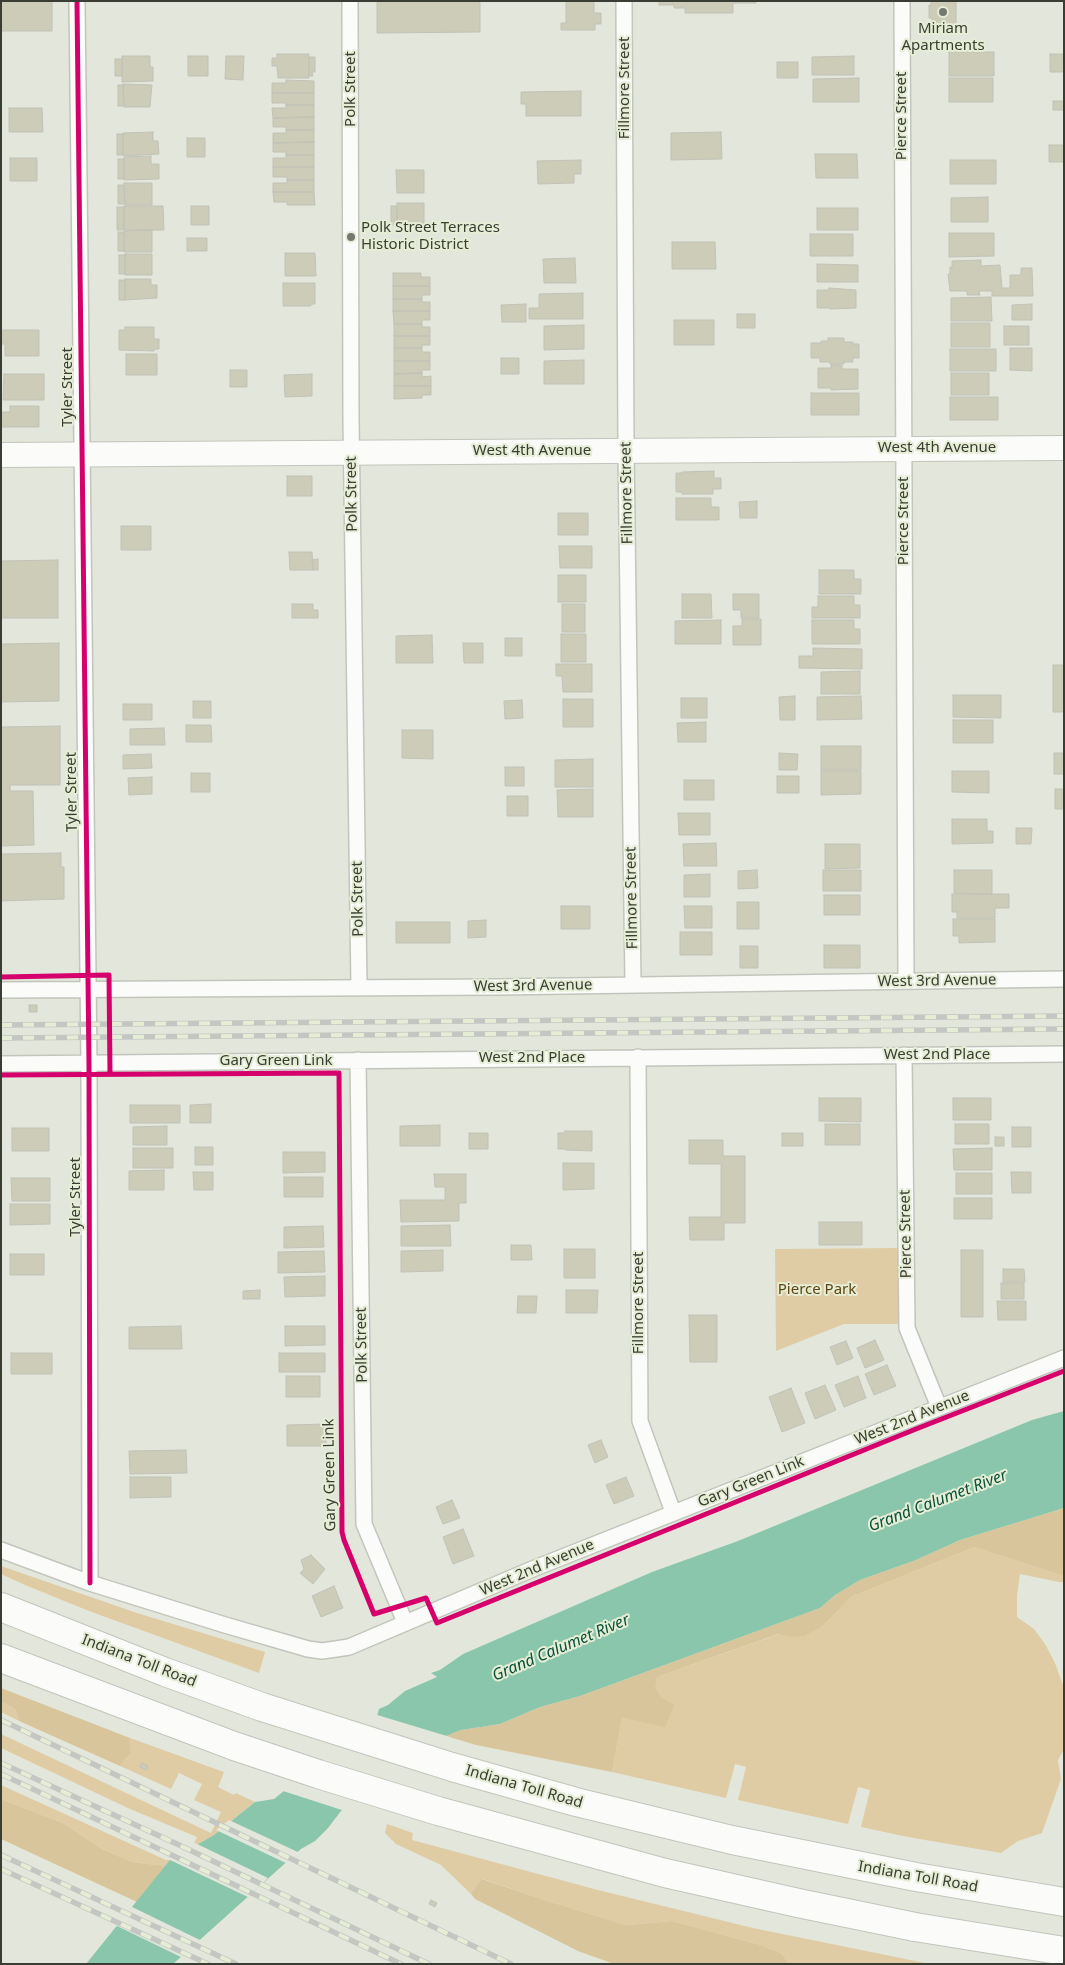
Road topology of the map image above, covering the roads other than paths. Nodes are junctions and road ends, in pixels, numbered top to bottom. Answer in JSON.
{"nodes":[{"id":1,"x":77,"y":1,"type":"edge"},
{"id":2,"x":350,"y":1,"type":"edge"},
{"id":3,"x":624,"y":1,"type":"edge"},
{"id":4,"x":902,"y":1,"type":"edge"},
{"id":5,"x":1064,"y":448,"type":"edge"},
{"id":6,"x":903,"y":449,"type":"junction"},
{"id":7,"x":626,"y":450,"type":"junction"},
{"id":8,"x":352,"y":452,"type":"junction"},
{"id":9,"x":81,"y":454,"type":"junction"},
{"id":10,"x":1,"y":455,"type":"edge"},
{"id":11,"x":1064,"y":979,"type":"edge"},
{"id":12,"x":906,"y":981,"type":"junction"},
{"id":13,"x":633,"y":984,"type":"junction"},
{"id":14,"x":359,"y":986,"type":"junction"},
{"id":15,"x":87,"y":989,"type":"junction"},
{"id":16,"x":1,"y":990,"type":"edge"},
{"id":17,"x":1064,"y":1054,"type":"edge"},
{"id":18,"x":904,"y":1055,"type":"junction"},
{"id":19,"x":638,"y":1058,"type":"junction"},
{"id":20,"x":358,"y":1060,"type":"junction"},
{"id":21,"x":1,"y":1064,"type":"edge"},
{"id":22,"x":89,"y":1065,"type":"junction"},
{"id":23,"x":1064,"y":1358,"type":"edge"},
{"id":24,"x":939,"y":1407,"type":"junction"},
{"id":25,"x":673,"y":1512,"type":"junction"},
{"id":26,"x":1,"y":1550,"type":"edge"},
{"id":27,"x":90,"y":1583,"type":"junction"},
{"id":28,"x":1,"y":1607,"type":"edge"},
{"id":29,"x":405,"y":1622,"type":"junction"},
{"id":30,"x":1,"y":1658,"type":"edge"},
{"id":31,"x":1064,"y":1902,"type":"edge"},
{"id":32,"x":1064,"y":1935,"type":"edge"},
{"id":33,"x":1064,"y":1951,"type":"edge"},
{"id":34,"x":1049,"y":1964,"type":"edge"}],
"edges":[{"from":1,"to":9,"type":"street","name":"Tyler Street"},
{"from":2,"to":8,"type":"street","name":"Polk Street"},
{"from":3,"to":7,"type":"street","name":"Fillmore Street"},
{"from":4,"to":6,"type":"street","name":"Pierce Street"},
{"from":5,"to":6,"type":"main road","name":"West 4th Avenue"},
{"from":6,"to":7,"type":"main road","name":"West 4th Avenue"},
{"from":6,"to":12,"type":"street","name":"Pierce Street"},
{"from":7,"to":8,"type":"main road","name":"West 4th Avenue"},
{"from":7,"to":13,"type":"street","name":"Fillmore Street"},
{"from":8,"to":9,"type":"main road","name":"West 4th Avenue"},
{"from":8,"to":14,"type":"street","name":"Polk Street"},
{"from":9,"to":10,"type":"main road","name":"West 4th Avenue"},
{"from":9,"to":15,"type":"street","name":"Tyler Street"},
{"from":11,"to":12,"type":"street","name":"West 3rd Avenue"},
{"from":12,"to":13,"type":"street","name":"West 3rd Avenue"},
{"from":13,"to":14,"type":"street","name":"West 3rd Avenue"},
{"from":14,"to":15,"type":"street","name":"West 3rd Avenue"},
{"from":15,"to":16,"type":"street","name":"West 3rd Avenue"},
{"from":15,"to":22,"type":"street","name":"Tyler Street"},
{"from":17,"to":18,"type":"street","name":"West 2nd Place"},
{"from":18,"to":19,"type":"street","name":"West 2nd Place"},
{"from":18,"to":24,"type":"street","name":"Pierce Street"},
{"from":19,"to":20,"type":"street","name":"West 2nd Place"},
{"from":19,"to":25,"type":"street","name":"Fillmore Street"},
{"from":20,"to":22,"type":"street","name":"West 2nd Place"},
{"from":20,"to":29,"type":"street","name":"Polk Street"},
{"from":21,"to":22,"type":"street","name":"West 2nd Place"},
{"from":22,"to":27,"type":"street","name":"Tyler Street"},
{"from":23,"to":24,"type":"street","name":"West 2nd Avenue"},
{"from":24,"to":25,"type":"street","name":"West 2nd Avenue"},
{"from":25,"to":29,"type":"street","name":"West 2nd Avenue"},
{"from":26,"to":27,"type":"street","name":"West 2nd Avenue"},
{"from":27,"to":29,"type":"street","name":"West 2nd Avenue"},
{"from":28,"to":31,"type":"highway","name":"Indiana Toll Road"},
{"from":30,"to":33,"type":"highway","bridge":true},
{"from":32,"to":34,"type":"main road"}]}
